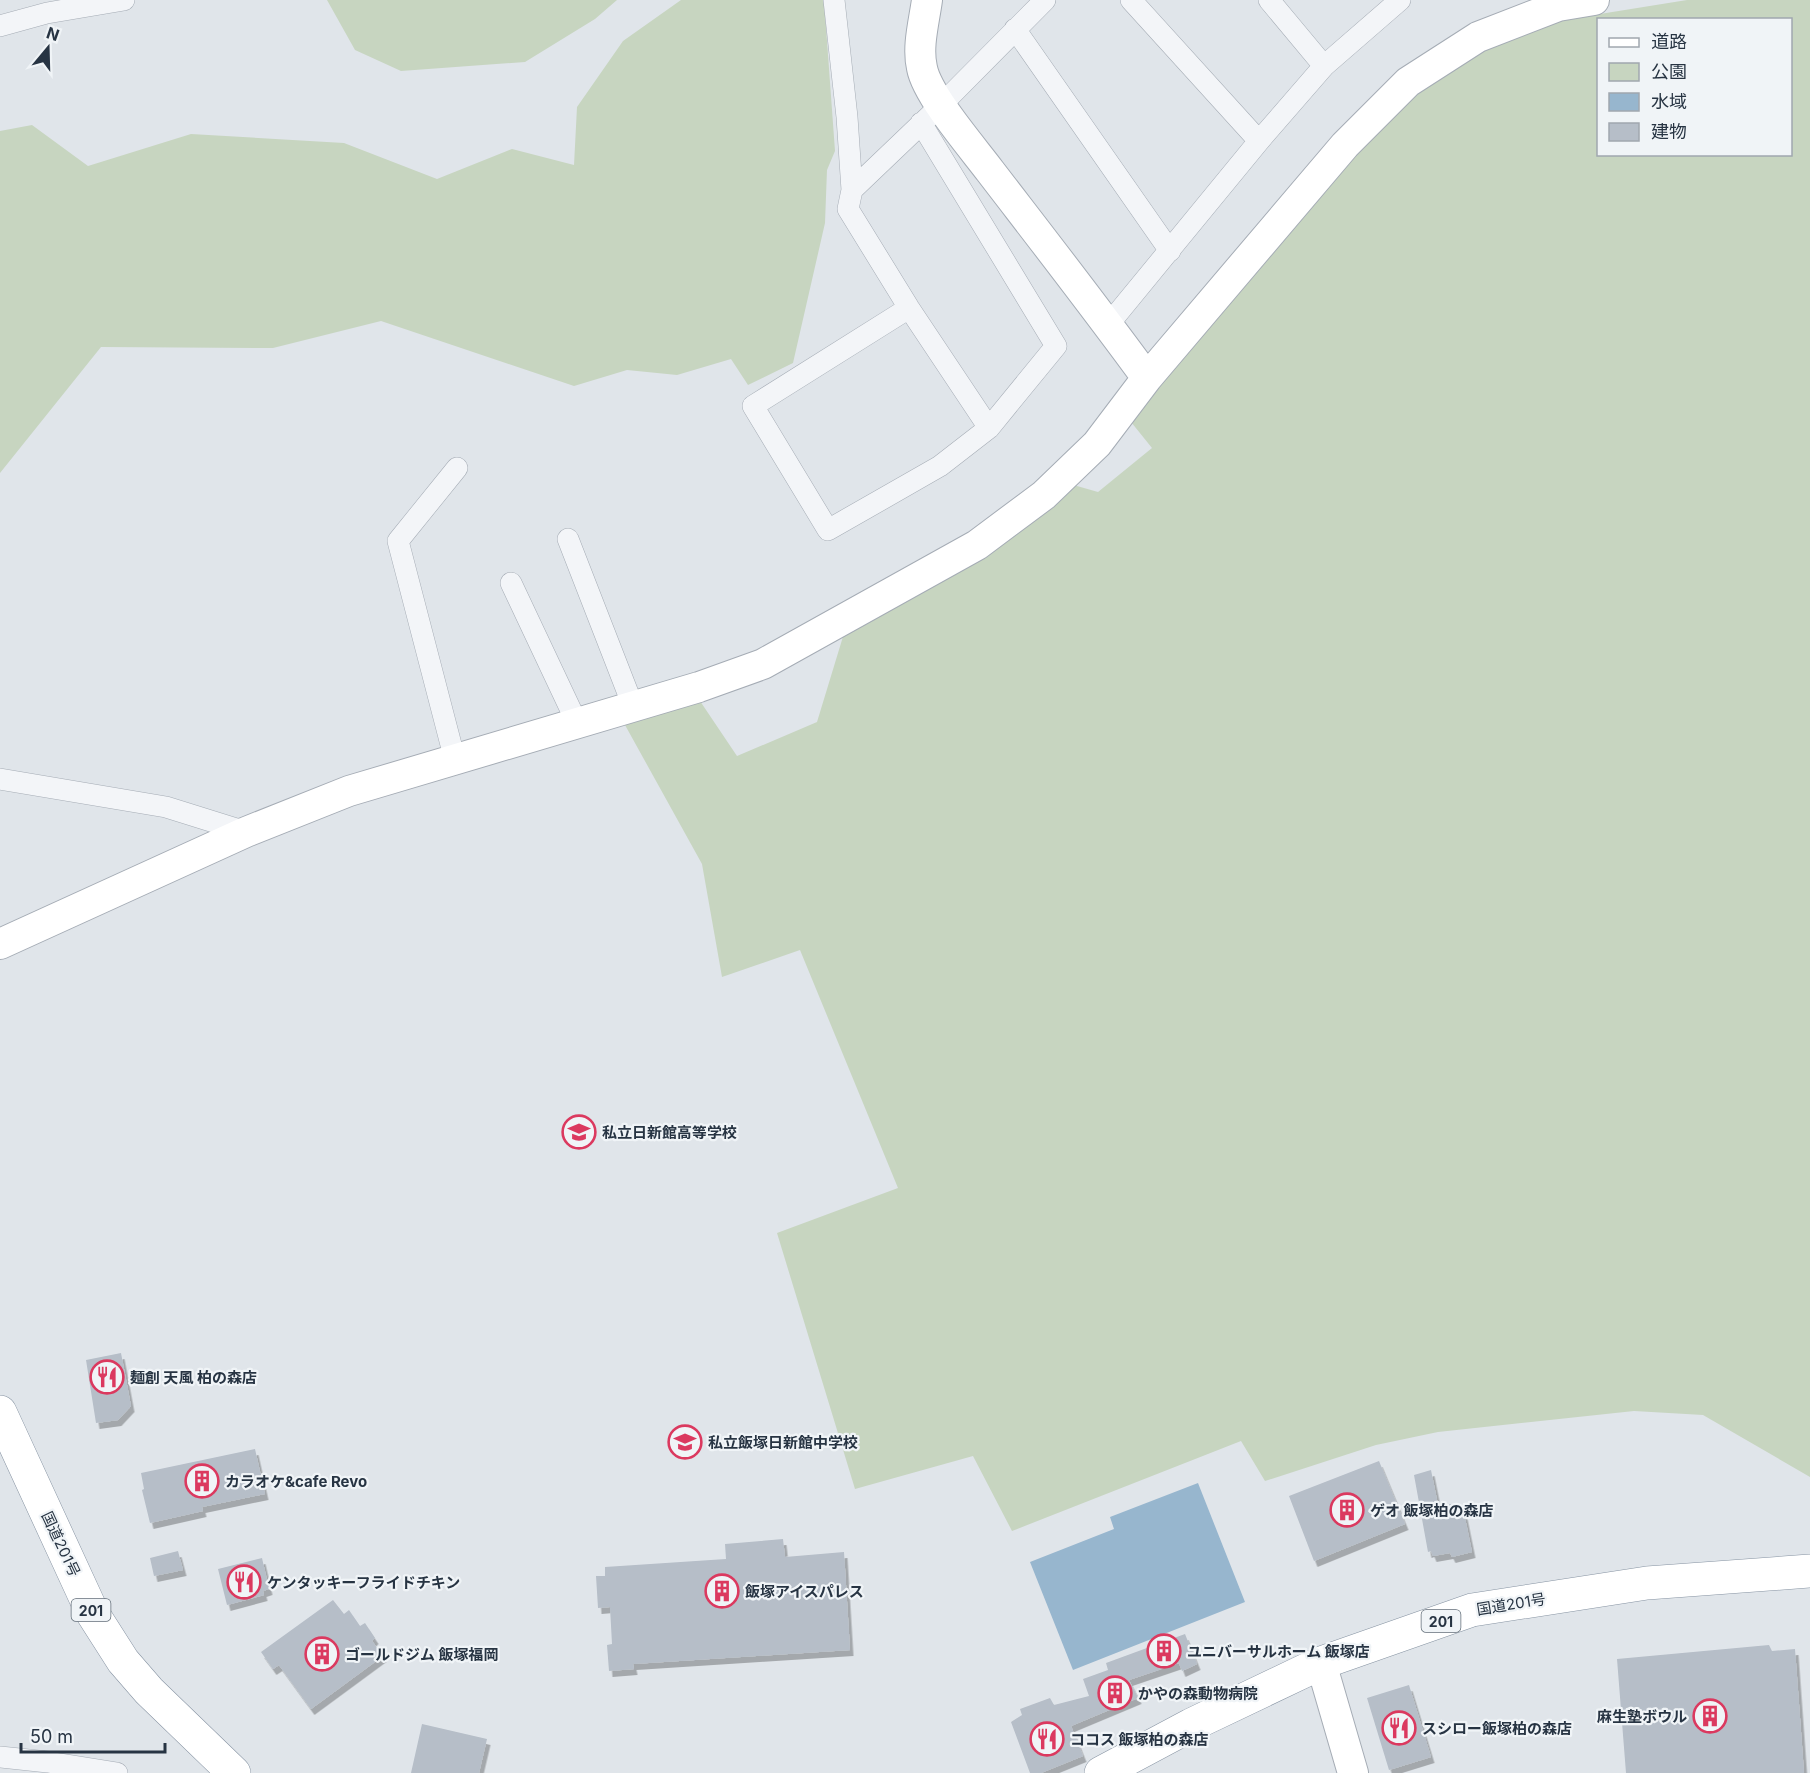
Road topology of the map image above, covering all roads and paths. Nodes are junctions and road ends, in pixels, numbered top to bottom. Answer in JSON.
{"nodes":[{"id":1,"x":124,"y":0,"type":"edge"},
{"id":2,"x":834,"y":0,"type":"edge"},
{"id":3,"x":927,"y":0,"type":"edge"},
{"id":4,"x":1045,"y":0,"type":"edge"},
{"id":5,"x":1131,"y":0,"type":"edge"},
{"id":6,"x":1269,"y":0,"type":"edge"},
{"id":7,"x":1400,"y":0,"type":"edge"},
{"id":8,"x":1594,"y":0,"type":"edge"},
{"id":9,"x":0,"y":26,"type":"edge"},
{"id":10,"x":1016,"y":29,"type":"junction"},
{"id":11,"x":1324,"y":66,"type":"junction"},
{"id":12,"x":931,"y":114,"type":"junction"},
{"id":13,"x":1259,"y":141,"type":"junction"},
{"id":14,"x":852,"y":190,"type":"junction"},
{"id":15,"x":1170,"y":250,"type":"junction"},
{"id":16,"x":909,"y":308,"type":"junction"},
{"id":17,"x":1108,"y":325,"type":"junction"},
{"id":18,"x":1148,"y":378,"type":"junction"},
{"id":19,"x":988,"y":429,"type":"junction"},
{"id":20,"x":457,"y":468,"type":"dead end"},
{"id":21,"x":568,"y":539,"type":"dead end"},
{"id":22,"x":511,"y":583,"type":"dead end"},
{"id":23,"x":633,"y":706,"type":"junction"},
{"id":24,"x":577,"y":723,"type":"junction"},
{"id":25,"x":454,"y":760,"type":"junction"},
{"id":26,"x":0,"y":779,"type":"edge"},
{"id":27,"x":246,"y":832,"type":"junction"},
{"id":28,"x":0,"y":945,"type":"edge"},
{"id":29,"x":0,"y":1412,"type":"edge"},
{"id":30,"x":1810,"y":1571,"type":"edge"},
{"id":31,"x":1321,"y":1663,"type":"junction"},
{"id":32,"x":0,"y":1757,"type":"edge"},
{"id":33,"x":51,"y":1767,"type":"edge"},
{"id":34,"x":117,"y":1773,"type":"edge"},
{"id":35,"x":234,"y":1773,"type":"edge"},
{"id":36,"x":1101,"y":1773,"type":"edge"},
{"id":37,"x":1353,"y":1773,"type":"edge"}],
"edges":[{"from":1,"to":9,"type":"street"},
{"from":2,"to":14,"type":"street"},
{"from":3,"to":12,"type":"street"},
{"from":4,"to":10,"type":"street"},
{"from":5,"to":13,"type":"street"},
{"from":6,"to":11,"type":"street"},
{"from":7,"to":11,"type":"street"},
{"from":8,"to":18,"type":"street"},
{"from":10,"to":12,"type":"street"},
{"from":10,"to":15,"type":"street"},
{"from":11,"to":13,"type":"street"},
{"from":12,"to":14,"type":"street"},
{"from":12,"to":17,"type":"street"},
{"from":12,"to":19,"type":"street"},
{"from":13,"to":15,"type":"street"},
{"from":14,"to":16,"type":"street"},
{"from":15,"to":17,"type":"street"},
{"from":16,"to":19,"type":"street"},
{"from":16,"to":19,"type":"street"},
{"from":17,"to":18,"type":"street"},
{"from":18,"to":23,"type":"street"},
{"from":20,"to":25,"type":"street"},
{"from":21,"to":23,"type":"street"},
{"from":22,"to":24,"type":"street"},
{"from":23,"to":24,"type":"street"},
{"from":24,"to":25,"type":"street"},
{"from":25,"to":27,"type":"street"},
{"from":26,"to":27,"type":"street"},
{"from":27,"to":28,"type":"street"},
{"from":29,"to":35,"type":"highway","name":"国道201号","number":"201"},
{"from":30,"to":31,"type":"highway","name":"国道201号","number":"201"},
{"from":31,"to":36,"type":"highway","name":"国道201号","number":"201"},
{"from":31,"to":37,"type":"street"},
{"from":32,"to":33,"type":"street"},
{"from":33,"to":34,"type":"street"}]}
